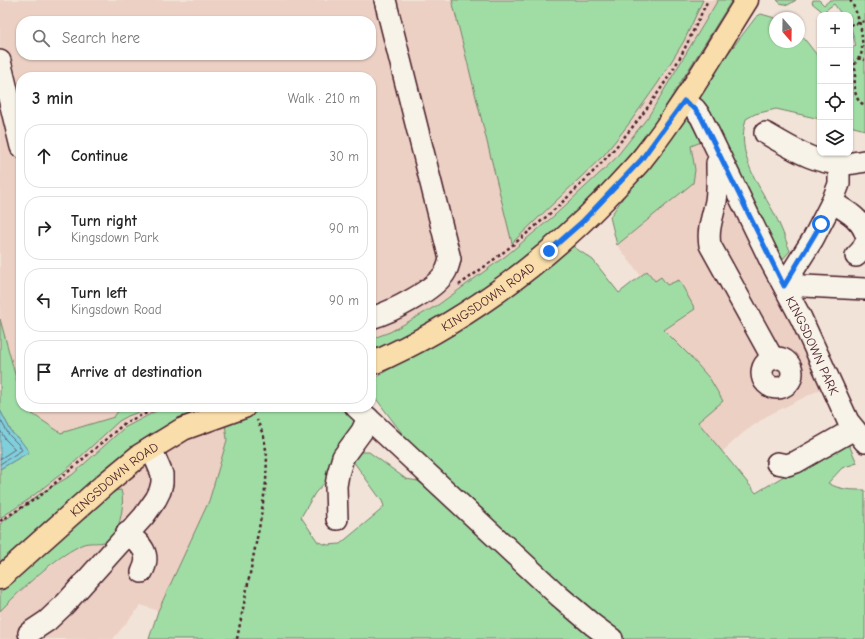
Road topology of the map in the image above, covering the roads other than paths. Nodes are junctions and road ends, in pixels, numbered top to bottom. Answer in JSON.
{"nodes":[{"id":1,"x":385,"y":0,"type":"edge"},
{"id":2,"x":747,"y":0,"type":"edge"},
{"id":3,"x":0,"y":61,"type":"edge"},
{"id":4,"x":684,"y":101,"type":"junction"},
{"id":5,"x":16,"y":127,"type":"edge"},
{"id":6,"x":765,"y":133,"type":"dead end"},
{"id":7,"x":720,"y":157,"type":"junction"},
{"id":8,"x":865,"y":161,"type":"edge"},
{"id":9,"x":839,"y":163,"type":"junction"},
{"id":10,"x":832,"y":202,"type":"junction"},
{"id":11,"x":865,"y":232,"type":"edge"},
{"id":12,"x":784,"y":286,"type":"junction"},
{"id":13,"x":865,"y":289,"type":"edge"},
{"id":14,"x":376,"y":316,"type":"edge"},
{"id":15,"x":772,"y":359,"type":"dead end"},
{"id":16,"x":376,"y":362,"type":"edge"},
{"id":17,"x":250,"y":412,"type":"edge"},
{"id":18,"x":362,"y":412,"type":"edge"},
{"id":19,"x":860,"y":436,"type":"edge"},
{"id":20,"x":151,"y":448,"type":"junction"},
{"id":21,"x":777,"y":464,"type":"dead end"},
{"id":22,"x":337,"y":519,"type":"dead end"},
{"id":23,"x":127,"y":533,"type":"junction"},
{"id":24,"x":142,"y":572,"type":"dead end"},
{"id":25,"x":0,"y":578,"type":"edge"},
{"id":26,"x":30,"y":633,"type":"dead end"},
{"id":27,"x":612,"y":639,"type":"edge"}],
"edges":[{"from":1,"to":14,"type":"street"},
{"from":2,"to":4,"type":"main road","name":"KINGSDOWN ROAD"},
{"from":3,"to":5,"type":"street"},
{"from":4,"to":7,"type":"street","name":"KINGSDOWN PARK"},
{"from":4,"to":16,"type":"main road","name":"KINGSDOWN ROAD"},
{"from":6,"to":9,"type":"street"},
{"from":7,"to":12,"type":"street","name":"KINGSDOWN PARK"},
{"from":7,"to":15,"type":"street"},
{"from":8,"to":9,"type":"street"},
{"from":9,"to":10,"type":"street"},
{"from":10,"to":11,"type":"street"},
{"from":10,"to":12,"type":"street"},
{"from":12,"to":13,"type":"street"},
{"from":12,"to":19,"type":"street","name":"KINGSDOWN PARK"},
{"from":17,"to":20,"type":"main road","name":"KINGSDOWN ROAD"},
{"from":18,"to":22,"type":"street"},
{"from":18,"to":27,"type":"street"},
{"from":19,"to":21,"type":"street"},
{"from":20,"to":23,"type":"street"},
{"from":20,"to":25,"type":"main road","name":"KINGSDOWN ROAD"},
{"from":23,"to":24,"type":"street"},
{"from":23,"to":26,"type":"street"}]}
